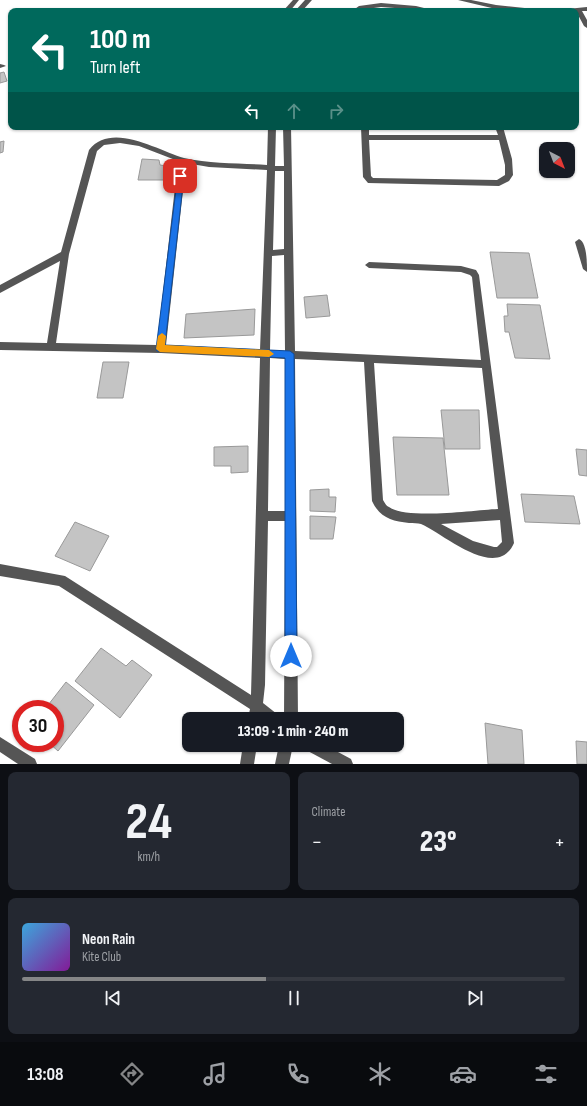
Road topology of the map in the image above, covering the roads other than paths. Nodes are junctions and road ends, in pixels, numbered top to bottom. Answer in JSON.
{"nodes":[{"id":1,"x":296,"y":0,"type":"edge"},
{"id":2,"x":309,"y":0,"type":"edge"},
{"id":3,"x":461,"y":0,"type":"edge"},
{"id":4,"x":469,"y":2,"type":"junction"},
{"id":5,"x":482,"y":2,"type":"edge"},
{"id":6,"x":289,"y":8,"type":"edge"},
{"id":7,"x":301,"y":8,"type":"edge"},
{"id":8,"x":359,"y":8,"type":"edge"},
{"id":9,"x":416,"y":8,"type":"edge"},
{"id":10,"x":468,"y":8,"type":"edge"},
{"id":11,"x":495,"y":8,"type":"edge"},
{"id":12,"x":579,"y":12,"type":"edge"},
{"id":13,"x":587,"y":26,"type":"edge"},
{"id":14,"x":272,"y":130,"type":"edge"},
{"id":15,"x":286,"y":130,"type":"edge"},
{"id":16,"x":365,"y":130,"type":"edge"},
{"id":17,"x":500,"y":130,"type":"edge"},
{"id":18,"x":502,"y":137,"type":"junction"},
{"id":19,"x":366,"y":138,"type":"junction"},
{"id":20,"x":182,"y":160,"type":"junction"},
{"id":21,"x":270,"y":169,"type":"junction"},
{"id":22,"x":287,"y":169,"type":"junction"},
{"id":23,"x":579,"y":242,"type":"dead end"},
{"id":24,"x":288,"y":252,"type":"junction"},
{"id":25,"x":268,"y":253,"type":"junction"},
{"id":26,"x":65,"y":254,"type":"junction"},
{"id":27,"x":369,"y":265,"type":"dead end"},
{"id":28,"x":587,"y":269,"type":"edge"},
{"id":29,"x":0,"y":289,"type":"edge"},
{"id":30,"x":0,"y":346,"type":"edge"},
{"id":31,"x":51,"y":347,"type":"junction"},
{"id":32,"x":160,"y":349,"type":"junction"},
{"id":33,"x":265,"y":353,"type":"junction"},
{"id":34,"x":290,"y":354,"type":"junction"},
{"id":35,"x":369,"y":358,"type":"junction"},
{"id":36,"x":486,"y":364,"type":"junction"},
{"id":37,"x":504,"y":514,"type":"junction"},
{"id":38,"x":262,"y":516,"type":"junction"},
{"id":39,"x":290,"y":516,"type":"junction"},
{"id":40,"x":423,"y":519,"type":"junction"},
{"id":41,"x":0,"y":570,"type":"edge"},
{"id":42,"x":257,"y":706,"type":"junction"},
{"id":43,"x":256,"y":712,"type":"edge"},
{"id":44,"x":264,"y":712,"type":"edge"},
{"id":45,"x":291,"y":712,"type":"edge"},
{"id":46,"x":0,"y":744,"type":"edge"},
{"id":47,"x":249,"y":752,"type":"edge"},
{"id":48,"x":285,"y":752,"type":"edge"},
{"id":49,"x":324,"y":752,"type":"edge"},
{"id":50,"x":30,"y":764,"type":"edge"},
{"id":51,"x":247,"y":764,"type":"edge"},
{"id":52,"x":282,"y":764,"type":"edge"},
{"id":53,"x":346,"y":764,"type":"edge"}],
"edges":[{"from":1,"to":6,"type":"street"},
{"from":2,"to":7,"type":"street"},
{"from":3,"to":4,"type":"street"},
{"from":4,"to":5,"type":"street"},
{"from":4,"to":10,"type":"street"},
{"from":5,"to":11,"type":"street"},
{"from":8,"to":9,"type":"street"},
{"from":12,"to":13,"type":"street"},
{"from":14,"to":21,"type":"street"},
{"from":15,"to":22,"type":"street"},
{"from":16,"to":19,"type":"street"},
{"from":17,"to":18,"type":"street"},
{"from":18,"to":19,"type":"street"},
{"from":18,"to":19,"type":"street"},
{"from":20,"to":21,"type":"street"},
{"from":20,"to":26,"type":"street"},
{"from":20,"to":32,"type":"street"},
{"from":21,"to":22,"type":"street"},
{"from":21,"to":25,"type":"street"},
{"from":22,"to":24,"type":"street"},
{"from":23,"to":28,"type":"street"},
{"from":24,"to":25,"type":"street"},
{"from":24,"to":34,"type":"street"},
{"from":25,"to":33,"type":"street"},
{"from":26,"to":29,"type":"street"},
{"from":26,"to":31,"type":"street"},
{"from":27,"to":36,"type":"street"},
{"from":30,"to":31,"type":"street"},
{"from":31,"to":32,"type":"street"},
{"from":32,"to":33,"type":"street"},
{"from":33,"to":34,"type":"street"},
{"from":33,"to":38,"type":"street"},
{"from":34,"to":35,"type":"street"},
{"from":34,"to":39,"type":"street"},
{"from":35,"to":36,"type":"street"},
{"from":35,"to":40,"type":"street"},
{"from":36,"to":37,"type":"street"},
{"from":37,"to":40,"type":"street"},
{"from":37,"to":40,"type":"street"},
{"from":38,"to":39,"type":"street"},
{"from":38,"to":42,"type":"street"},
{"from":39,"to":45,"type":"street"},
{"from":41,"to":42,"type":"street"},
{"from":42,"to":43,"type":"street"},
{"from":42,"to":44,"type":"street"},
{"from":46,"to":50,"type":"street"},
{"from":47,"to":51,"type":"street"},
{"from":48,"to":52,"type":"street"},
{"from":49,"to":53,"type":"street"}]}
